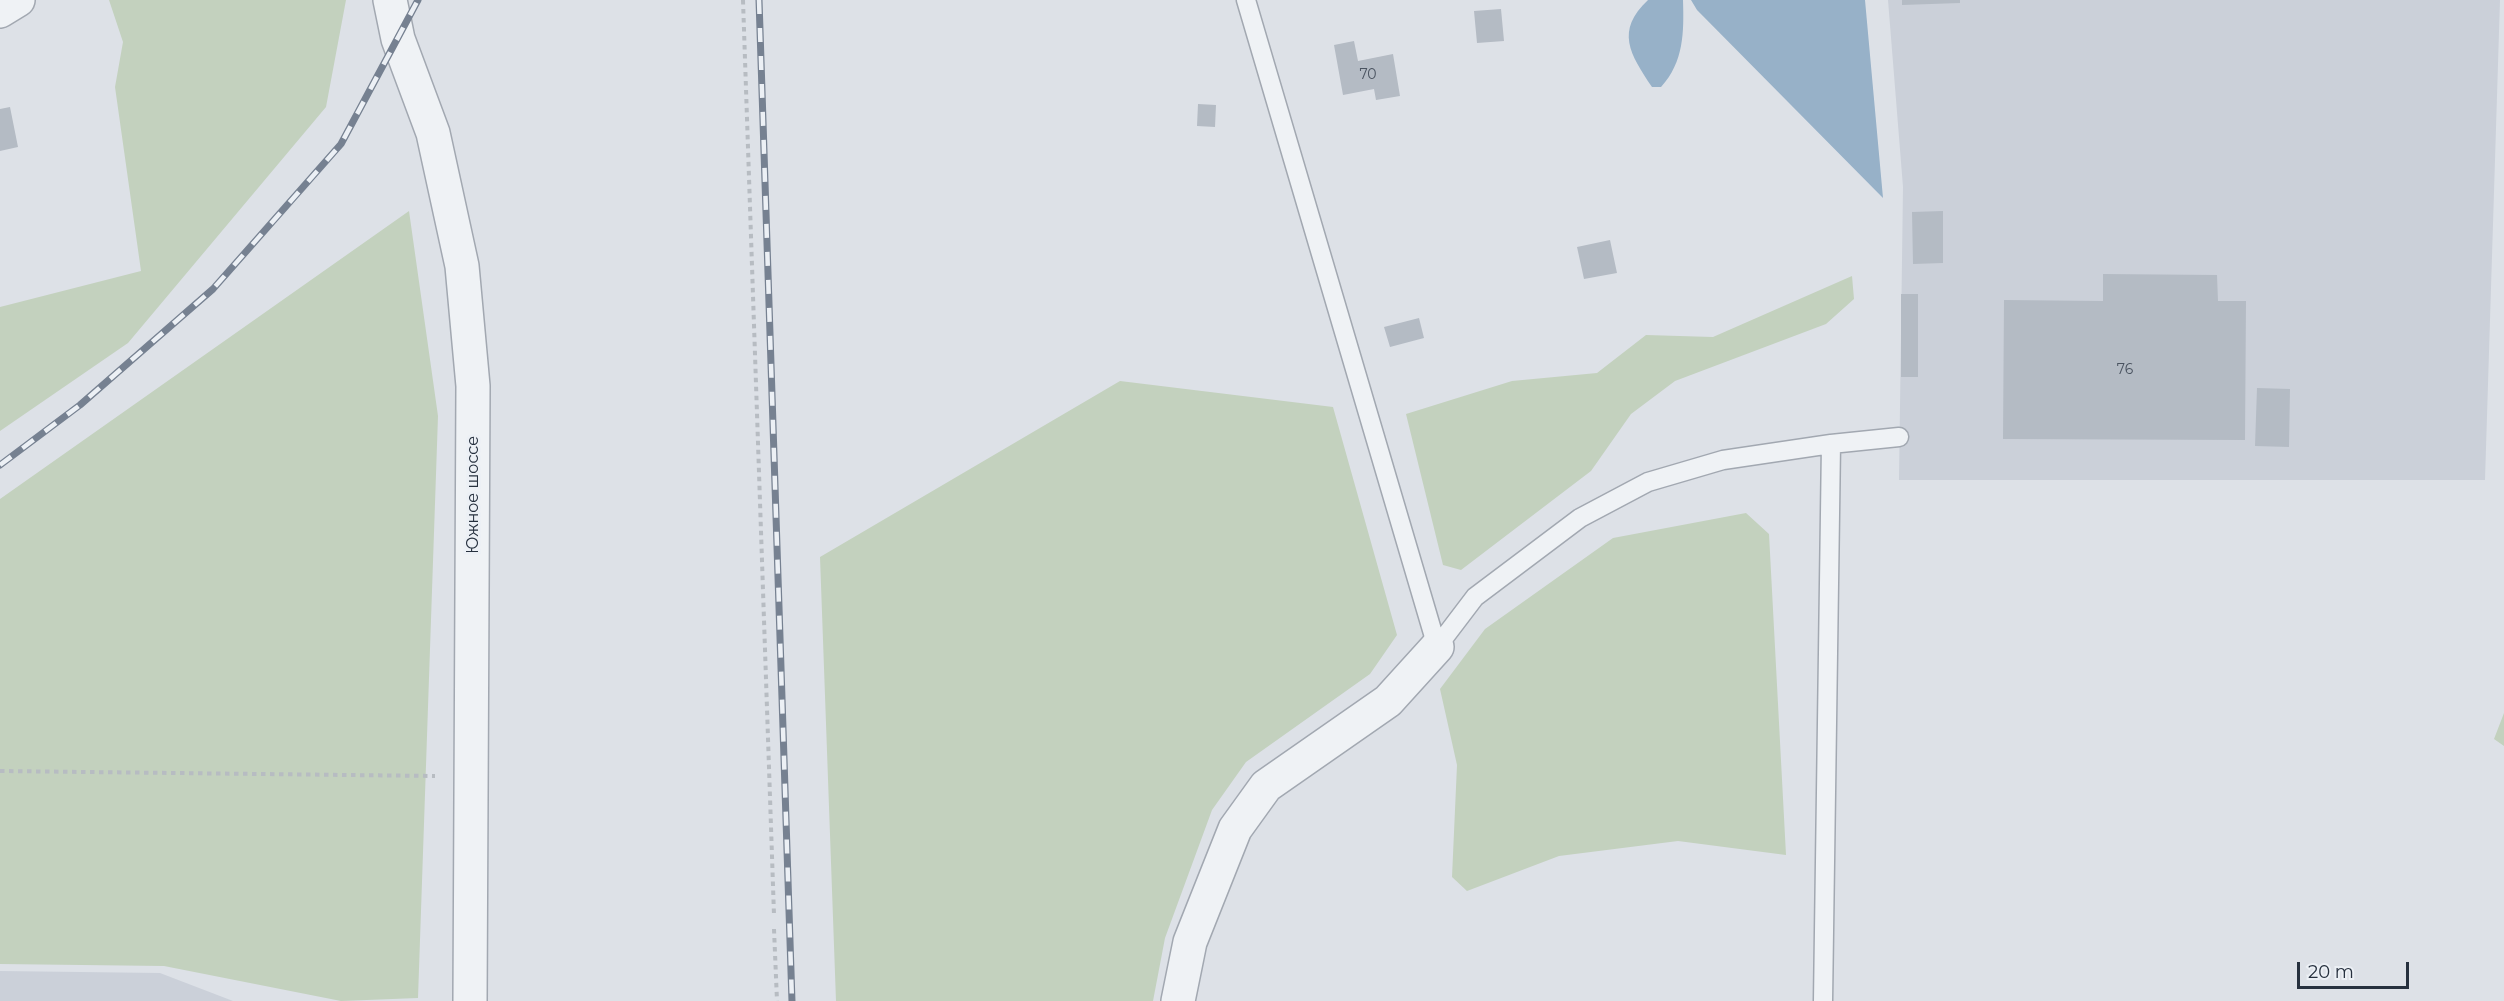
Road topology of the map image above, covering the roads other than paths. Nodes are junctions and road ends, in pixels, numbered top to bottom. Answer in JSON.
{"nodes":[{"id":1,"x":18,"y":0,"type":"edge"},
{"id":2,"x":390,"y":0,"type":"edge"},
{"id":3,"x":1246,"y":0,"type":"edge"},
{"id":4,"x":0,"y":11,"type":"edge"},
{"id":5,"x":1899,"y":437,"type":"dead end"},
{"id":6,"x":1831,"y":444,"type":"junction"},
{"id":7,"x":1437,"y":647,"type":"junction"},
{"id":8,"x":470,"y":1001,"type":"edge"},
{"id":9,"x":1178,"y":1001,"type":"edge"},
{"id":10,"x":1823,"y":1001,"type":"edge"}],
"edges":[{"from":1,"to":4,"type":"street"},
{"from":2,"to":8,"type":"street","name":"Южное шоссе"},
{"from":3,"to":7,"type":"lane"},
{"from":5,"to":6,"type":"lane"},
{"from":6,"to":7,"type":"lane"},
{"from":6,"to":10,"type":"lane"},
{"from":7,"to":9,"type":"street"}]}
